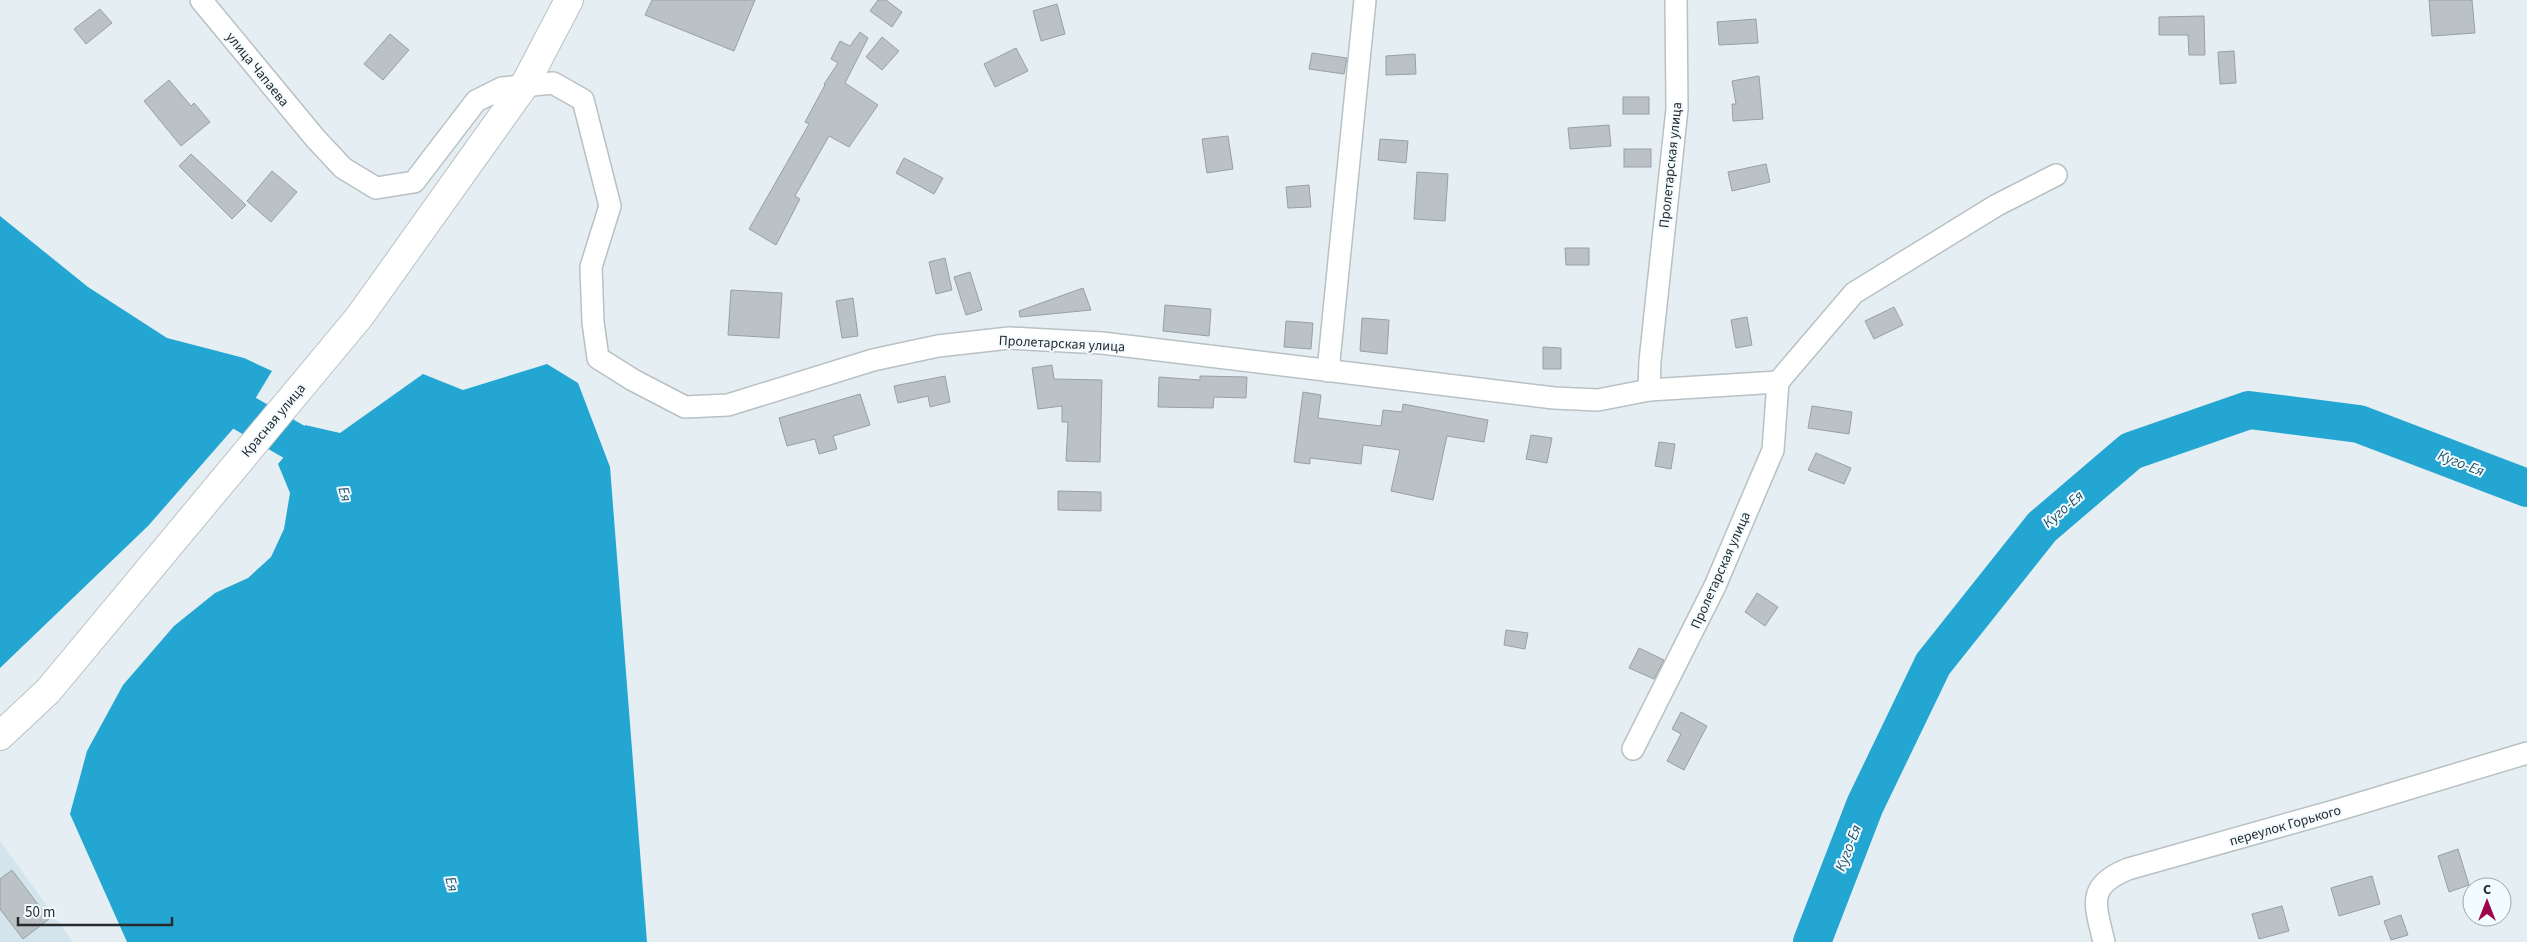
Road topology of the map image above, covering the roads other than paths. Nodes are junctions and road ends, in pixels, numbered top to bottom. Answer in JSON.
{"nodes":[{"id":1,"x":201,"y":0,"type":"edge"},
{"id":2,"x":569,"y":0,"type":"edge"},
{"id":3,"x":1365,"y":0,"type":"edge"},
{"id":4,"x":1676,"y":0,"type":"edge"},
{"id":5,"x":524,"y":86,"type":"junction"},
{"id":6,"x":2056,"y":175,"type":"dead end"},
{"id":7,"x":1328,"y":371,"type":"junction"},
{"id":8,"x":1778,"y":382,"type":"junction"},
{"id":9,"x":1650,"y":390,"type":"junction"},
{"id":10,"x":685,"y":406,"type":"joint"},
{"id":11,"x":0,"y":736,"type":"edge"},
{"id":12,"x":1633,"y":749,"type":"dead end"},
{"id":13,"x":2527,"y":752,"type":"edge"},
{"id":14,"x":2104,"y":942,"type":"edge"}],
"edges":[{"from":1,"to":5,"type":"street","name":"улица Чапаева"},
{"from":2,"to":5,"type":"street","name":"Красная улица"},
{"from":3,"to":7,"type":"street"},
{"from":4,"to":9,"type":"street","name":"Пролетарская улица"},
{"from":5,"to":10,"type":"street","name":"улица Чапаева"},
{"from":5,"to":11,"type":"street","name":"Красная улица"},
{"from":6,"to":8,"type":"street"},
{"from":7,"to":9,"type":"street","name":"Пролетарская улица"},
{"from":7,"to":10,"type":"street","name":"Пролетарская улица"},
{"from":8,"to":9,"type":"street","name":"Пролетарская улица"},
{"from":8,"to":12,"type":"street","name":"Пролетарская улица"},
{"from":13,"to":14,"type":"street","name":"переулок Горького"}]}
